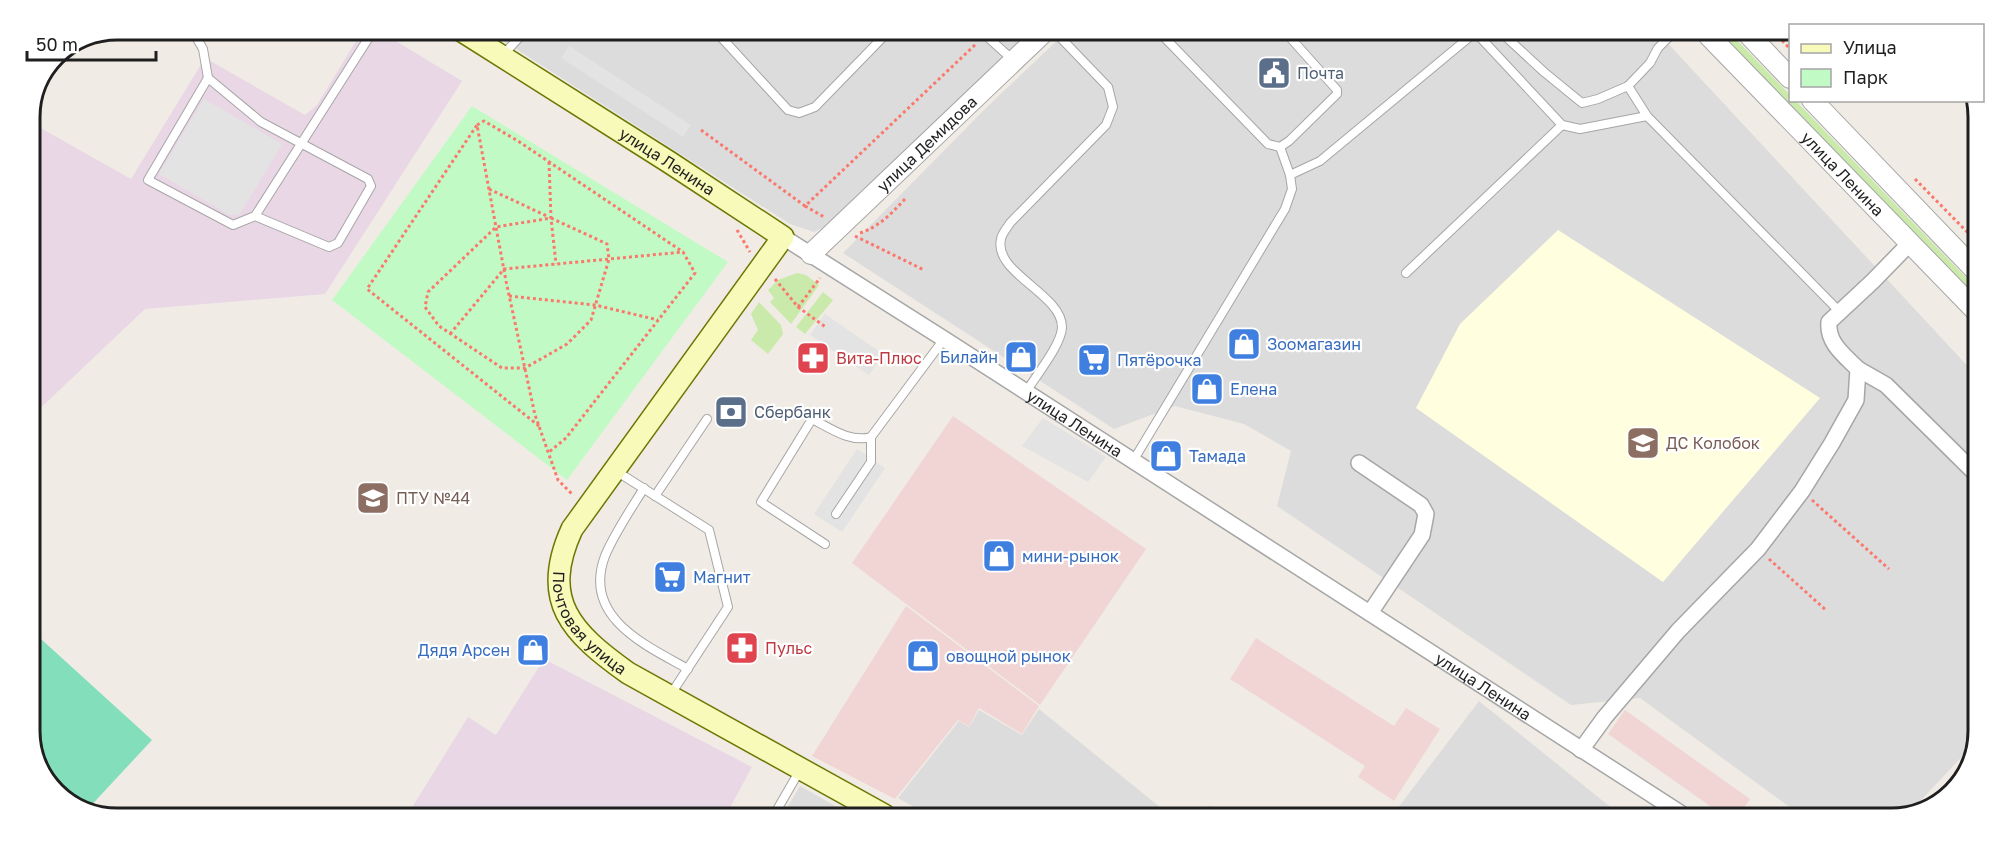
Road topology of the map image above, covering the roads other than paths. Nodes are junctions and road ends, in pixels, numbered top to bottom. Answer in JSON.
{"nodes":[{"id":1,"x":198,"y":40,"type":"edge"},
{"id":2,"x":367,"y":40,"type":"edge"},
{"id":3,"x":463,"y":40,"type":"edge"},
{"id":4,"x":517,"y":40,"type":"edge"},
{"id":5,"x":724,"y":40,"type":"edge"},
{"id":6,"x":880,"y":40,"type":"edge"},
{"id":7,"x":990,"y":40,"type":"edge"},
{"id":8,"x":1036,"y":40,"type":"edge"},
{"id":9,"x":1063,"y":40,"type":"edge"},
{"id":10,"x":1167,"y":40,"type":"edge"},
{"id":11,"x":1292,"y":40,"type":"edge"},
{"id":12,"x":1466,"y":40,"type":"edge"},
{"id":13,"x":1483,"y":40,"type":"edge"},
{"id":14,"x":1509,"y":40,"type":"edge"},
{"id":15,"x":1666,"y":40,"type":"edge"},
{"id":16,"x":1713,"y":40,"type":"edge"},
{"id":17,"x":1754,"y":40,"type":"edge"},
{"id":18,"x":502,"y":56,"type":"junction"},
{"id":19,"x":1014,"y":62,"type":"junction"},
{"id":20,"x":1789,"y":76,"type":"edge"},
{"id":21,"x":208,"y":78,"type":"junction"},
{"id":22,"x":1628,"y":86,"type":"junction"},
{"id":23,"x":1814,"y":102,"type":"edge"},
{"id":24,"x":1647,"y":116,"type":"junction"},
{"id":25,"x":1562,"y":125,"type":"junction"},
{"id":26,"x":300,"y":142,"type":"junction"},
{"id":27,"x":1280,"y":147,"type":"junction"},
{"id":28,"x":1290,"y":175,"type":"junction"},
{"id":29,"x":255,"y":216,"type":"junction"},
{"id":30,"x":783,"y":237,"type":"junction"},
{"id":31,"x":1910,"y":243,"type":"junction"},
{"id":32,"x":811,"y":254,"type":"junction"},
{"id":33,"x":1967,"y":263,"type":"edge"},
{"id":34,"x":1406,"y":273,"type":"dead end"},
{"id":35,"x":1967,"y":302,"type":"edge"},
{"id":36,"x":1839,"y":311,"type":"junction"},
{"id":37,"x":944,"y":339,"type":"junction"},
{"id":38,"x":1858,"y":369,"type":"junction"},
{"id":39,"x":1026,"y":392,"type":"junction"},
{"id":40,"x":707,"y":419,"type":"dead end"},
{"id":41,"x":871,"y":437,"type":"junction"},
{"id":42,"x":1133,"y":461,"type":"junction"},
{"id":43,"x":1359,"y":463,"type":"dead end"},
{"id":44,"x":1968,"y":466,"type":"edge"},
{"id":45,"x":614,"y":470,"type":"junction"},
{"id":46,"x":644,"y":488,"type":"junction"},
{"id":47,"x":655,"y":496,"type":"junction"},
{"id":48,"x":836,"y":514,"type":"dead end"},
{"id":49,"x":825,"y":544,"type":"dead end"},
{"id":50,"x":1370,"y":614,"type":"junction"},
{"id":51,"x":688,"y":669,"type":"junction"},
{"id":52,"x":670,"y":697,"type":"junction"},
{"id":53,"x":1581,"y":750,"type":"junction"},
{"id":54,"x":800,"y":770,"type":"junction"},
{"id":55,"x":778,"y":808,"type":"edge"},
{"id":56,"x":871,"y":808,"type":"edge"},
{"id":57,"x":1672,"y":808,"type":"edge"}],
"edges":[{"from":1,"to":21,"type":"lane"},
{"from":2,"to":26,"type":"lane"},
{"from":3,"to":18,"type":"main road","name":"улица Ленина"},
{"from":4,"to":18,"type":"lane"},
{"from":5,"to":6,"type":"lane"},
{"from":7,"to":19,"type":"lane"},
{"from":8,"to":19,"type":"street","name":"улица Демидова"},
{"from":9,"to":39,"type":"lane"},
{"from":10,"to":27,"type":"lane"},
{"from":11,"to":27,"type":"lane"},
{"from":12,"to":28,"type":"lane"},
{"from":13,"to":25,"type":"lane"},
{"from":14,"to":22,"type":"lane"},
{"from":15,"to":22,"type":"lane"},
{"from":16,"to":31,"type":"street","name":"улица Ленина"},
{"from":17,"to":20,"type":"street"},
{"from":18,"to":30,"type":"main road","name":"улица Ленина"},
{"from":19,"to":32,"type":"street","name":"улица Демидова"},
{"from":21,"to":26,"type":"lane"},
{"from":21,"to":29,"type":"lane"},
{"from":22,"to":24,"type":"lane"},
{"from":23,"to":33,"type":"street","name":"улица Ленина"},
{"from":24,"to":25,"type":"lane"},
{"from":24,"to":36,"type":"lane"},
{"from":25,"to":34,"type":"lane"},
{"from":26,"to":29,"type":"lane"},
{"from":26,"to":29,"type":"lane"},
{"from":27,"to":28,"type":"lane"},
{"from":28,"to":42,"type":"lane"},
{"from":30,"to":32,"type":"street","name":"улица Ленина"},
{"from":30,"to":45,"type":"main road","name":"Почтовая улица"},
{"from":31,"to":35,"type":"street","name":"улица Ленина"},
{"from":31,"to":36,"type":"street"},
{"from":32,"to":37,"type":"street","name":"улица Ленина"},
{"from":36,"to":38,"type":"street"},
{"from":37,"to":39,"type":"street","name":"улица Ленина"},
{"from":37,"to":41,"type":"lane"},
{"from":38,"to":44,"type":"street"},
{"from":38,"to":53,"type":"street"},
{"from":39,"to":42,"type":"street","name":"улица Ленина"},
{"from":40,"to":47,"type":"lane"},
{"from":41,"to":48,"type":"lane"},
{"from":41,"to":49,"type":"lane"},
{"from":42,"to":50,"type":"street","name":"улица Ленина"},
{"from":43,"to":50,"type":"street"},
{"from":45,"to":46,"type":"lane"},
{"from":45,"to":52,"type":"main road","name":"Почтовая улица"},
{"from":46,"to":47,"type":"lane"},
{"from":46,"to":51,"type":"lane"},
{"from":47,"to":51,"type":"lane"},
{"from":50,"to":53,"type":"street","name":"улица Ленина"},
{"from":51,"to":52,"type":"lane"},
{"from":52,"to":54,"type":"main road","name":"Почтовая улица"},
{"from":53,"to":57,"type":"street","name":"улица Ленина"},
{"from":54,"to":55,"type":"lane"},
{"from":54,"to":56,"type":"main road","name":"Почтовая улица"}]}
